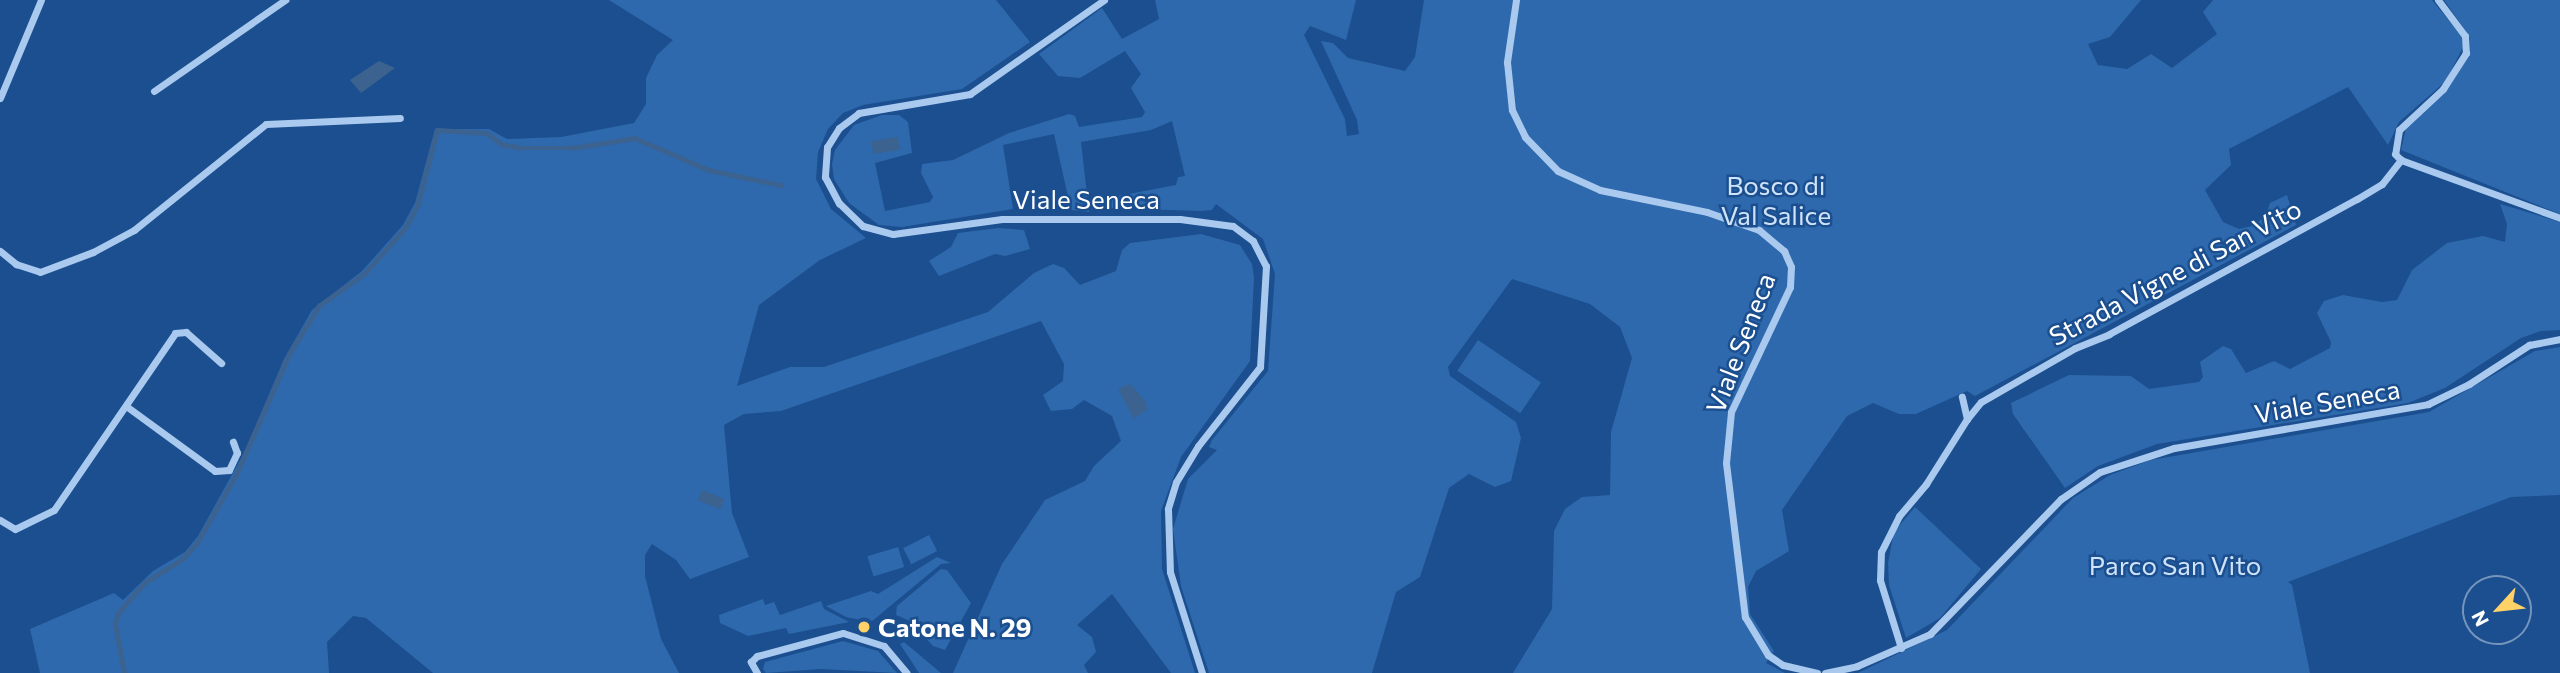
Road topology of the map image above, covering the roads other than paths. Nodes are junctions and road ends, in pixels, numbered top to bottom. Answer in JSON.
{"nodes":[{"id":1,"x":41,"y":0,"type":"edge"},
{"id":2,"x":285,"y":0,"type":"edge"},
{"id":3,"x":1104,"y":0,"type":"edge"},
{"id":4,"x":1516,"y":0,"type":"edge"},
{"id":5,"x":2438,"y":0,"type":"edge"},
{"id":6,"x":154,"y":91,"type":"dead end"},
{"id":7,"x":0,"y":98,"type":"edge"},
{"id":8,"x":400,"y":118,"type":"dead end"},
{"id":9,"x":2401,"y":160,"type":"junction"},
{"id":10,"x":2560,"y":218,"type":"edge"},
{"id":11,"x":0,"y":251,"type":"edge"},
{"id":12,"x":2560,"y":339,"type":"edge"},
{"id":13,"x":221,"y":363,"type":"dead end"},
{"id":14,"x":1962,"y":397,"type":"dead end"},
{"id":15,"x":125,"y":406,"type":"junction"},
{"id":16,"x":1967,"y":419,"type":"junction"},
{"id":17,"x":233,"y":442,"type":"dead end"},
{"id":18,"x":0,"y":520,"type":"edge"},
{"id":19,"x":1901,"y":648,"type":"junction"},
{"id":20,"x":757,"y":673,"type":"edge"},
{"id":21,"x":907,"y":673,"type":"edge"},
{"id":22,"x":1202,"y":673,"type":"edge"},
{"id":23,"x":1817,"y":673,"type":"edge"},
{"id":24,"x":1825,"y":673,"type":"edge"}],
"edges":[{"from":1,"to":7,"type":"street"},
{"from":2,"to":6,"type":"street"},
{"from":3,"to":22,"type":"street","name":"Viale Seneca"},
{"from":4,"to":23,"type":"street","name":"Viale Seneca"},
{"from":5,"to":9,"type":"street"},
{"from":8,"to":11,"type":"street"},
{"from":9,"to":10,"type":"street"},
{"from":9,"to":16,"type":"street","name":"Strada Vigne di San Vito"},
{"from":12,"to":19,"type":"street","name":"Viale Seneca"},
{"from":13,"to":15,"type":"street"},
{"from":14,"to":16,"type":"street"},
{"from":15,"to":17,"type":"street"},
{"from":15,"to":18,"type":"street"},
{"from":16,"to":19,"type":"street","name":"Strada Vigne di San Vito"},
{"from":19,"to":24,"type":"street","name":"Viale Seneca"},
{"from":20,"to":21,"type":"street"}]}
